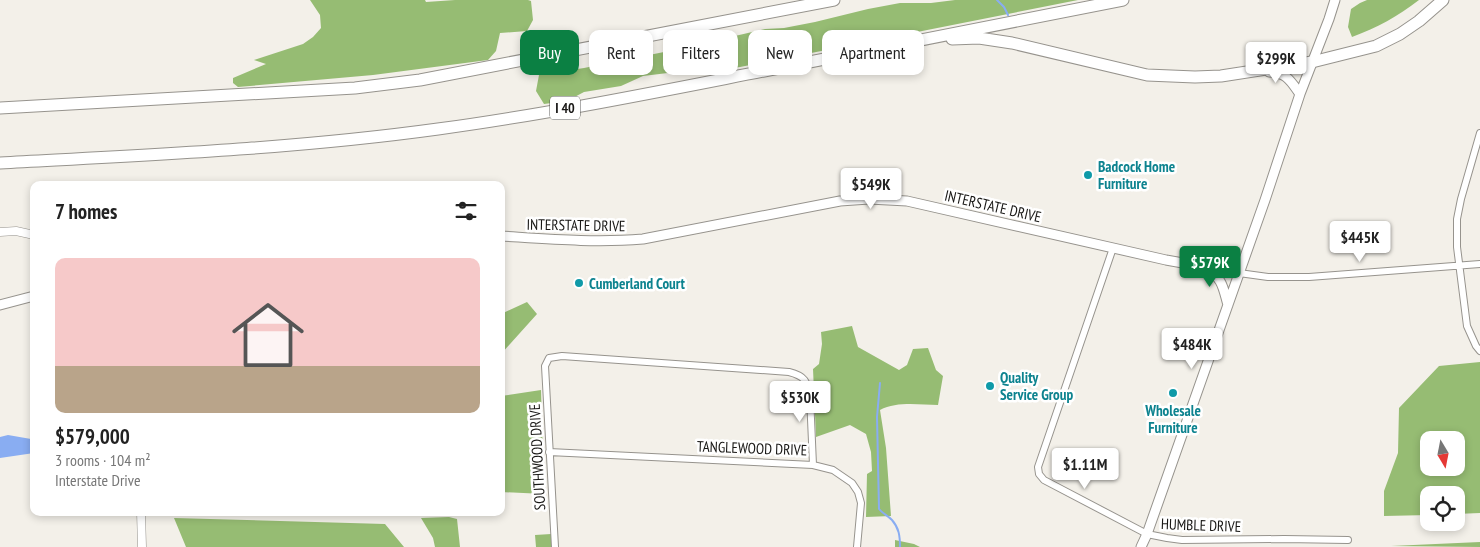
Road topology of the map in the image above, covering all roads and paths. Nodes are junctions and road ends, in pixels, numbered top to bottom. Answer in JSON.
{"nodes":[{"id":1,"x":834,"y":0,"type":"edge"},
{"id":2,"x":1123,"y":0,"type":"edge"},
{"id":3,"x":1335,"y":0,"type":"edge"},
{"id":4,"x":1443,"y":0,"type":"edge"},
{"id":5,"x":924,"y":39,"type":"edge"},
{"id":6,"x":924,"y":40,"type":"edge"},
{"id":7,"x":822,"y":59,"type":"edge"},
{"id":8,"x":1312,"y":62,"type":"junction"},
{"id":9,"x":1254,"y":70,"type":"junction"},
{"id":10,"x":1300,"y":94,"type":"junction"},
{"id":11,"x":0,"y":108,"type":"edge"},
{"id":12,"x":1480,"y":133,"type":"edge"},
{"id":13,"x":0,"y":163,"type":"edge"},
{"id":14,"x":0,"y":232,"type":"edge"},
{"id":15,"x":30,"y":234,"type":"edge"},
{"id":16,"x":505,"y":236,"type":"edge"},
{"id":17,"x":1114,"y":248,"type":"junction"},
{"id":18,"x":1480,"y":264,"type":"edge"},
{"id":19,"x":1459,"y":265,"type":"junction"},
{"id":20,"x":1199,"y":266,"type":"junction"},
{"id":21,"x":1239,"y":273,"type":"junction"},
{"id":22,"x":30,"y":297,"type":"edge"},
{"id":23,"x":0,"y":305,"type":"edge"},
{"id":24,"x":1228,"y":305,"type":"junction"},
{"id":25,"x":1480,"y":351,"type":"edge"},
{"id":26,"x":545,"y":366,"type":"joint"},
{"id":27,"x":549,"y":452,"type":"junction"},
{"id":28,"x":813,"y":466,"type":"junction"},
{"id":29,"x":141,"y":516,"type":"edge"},
{"id":30,"x":1147,"y":534,"type":"junction"},
{"id":31,"x":1348,"y":540,"type":"dead end"},
{"id":32,"x":142,"y":547,"type":"edge"},
{"id":33,"x":555,"y":547,"type":"edge"},
{"id":34,"x":857,"y":547,"type":"edge"},
{"id":35,"x":1141,"y":547,"type":"edge"}],
"edges":[{"from":1,"to":11,"type":"highway"},
{"from":2,"to":5,"type":"highway","number":"I 40"},
{"from":3,"to":8,"type":"main road"},
{"from":4,"to":8,"type":"highway"},
{"from":6,"to":9,"type":"highway"},
{"from":7,"to":13,"type":"highway","number":"I 40"},
{"from":8,"to":9,"type":"highway"},
{"from":8,"to":10,"type":"main road"},
{"from":9,"to":10,"type":"main road"},
{"from":10,"to":21,"type":"main road"},
{"from":12,"to":19,"type":"street"},
{"from":14,"to":15,"type":"street"},
{"from":16,"to":17,"type":"main road","name":"INTERSTATE DRIVE"},
{"from":17,"to":20,"type":"main road","name":"INTERSTATE DRIVE"},
{"from":17,"to":30,"type":"street","name":"HUMBLE DRIVE"},
{"from":18,"to":19,"type":"street"},
{"from":19,"to":21,"type":"street"},
{"from":19,"to":25,"type":"street"},
{"from":20,"to":21,"type":"main road","name":"INTERSTATE DRIVE"},
{"from":20,"to":24,"type":"main road"},
{"from":21,"to":24,"type":"main road"},
{"from":22,"to":23,"type":"main road"},
{"from":24,"to":30,"type":"main road"},
{"from":26,"to":27,"type":"street","name":"SOUTHWOOD DRIVE"},
{"from":26,"to":28,"type":"street","name":"TANGLEWOOD DRIVE"},
{"from":27,"to":28,"type":"street","name":"TANGLEWOOD DRIVE"},
{"from":27,"to":33,"type":"street","name":"SOUTHWOOD DRIVE"},
{"from":28,"to":34,"type":"street"},
{"from":29,"to":32,"type":"street"},
{"from":30,"to":31,"type":"street","name":"HUMBLE DRIVE"},
{"from":30,"to":35,"type":"main road"}]}
